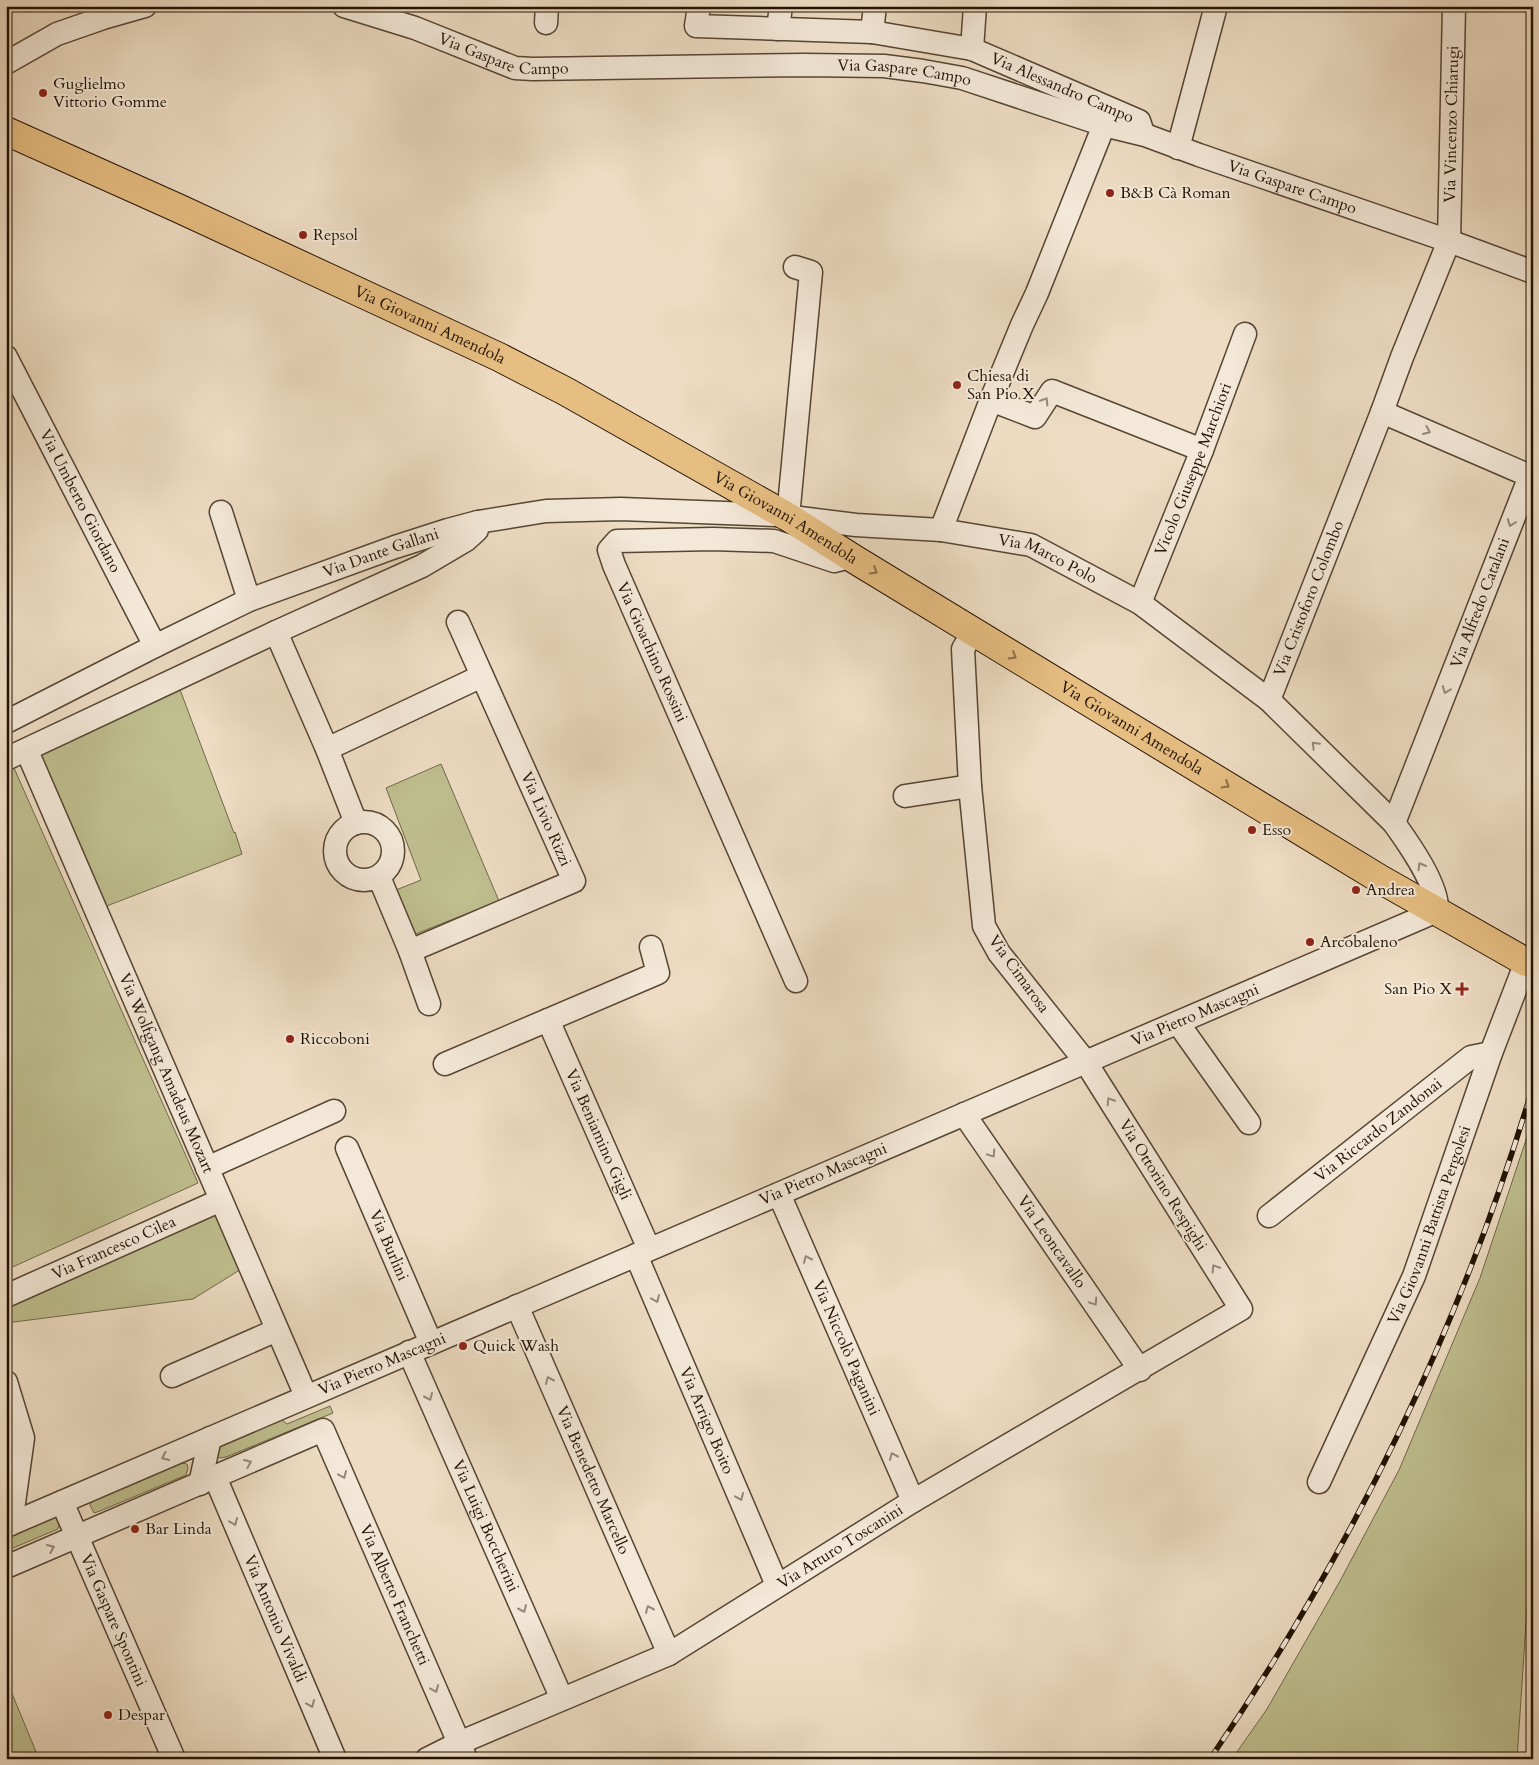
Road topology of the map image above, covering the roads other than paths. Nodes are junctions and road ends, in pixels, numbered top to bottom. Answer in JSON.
{"nodes":[{"id":1,"x":145,"y":6,"type":"edge"},
{"id":2,"x":344,"y":6,"type":"edge"},
{"id":3,"x":698,"y":6,"type":"edge"},
{"id":4,"x":781,"y":6,"type":"edge"},
{"id":5,"x":875,"y":6,"type":"edge"},
{"id":6,"x":976,"y":6,"type":"edge"},
{"id":7,"x":1216,"y":6,"type":"edge"},
{"id":8,"x":1454,"y":6,"type":"edge"},
{"id":9,"x":778,"y":29,"type":"junction"},
{"id":10,"x":872,"y":32,"type":"junction"},
{"id":11,"x":972,"y":49,"type":"junction"},
{"id":12,"x":6,"y":63,"type":"edge"},
{"id":13,"x":1104,"y":125,"type":"junction"},
{"id":14,"x":6,"y":131,"type":"edge"},
{"id":15,"x":1145,"y":135,"type":"junction"},
{"id":16,"x":1178,"y":148,"type":"junction"},
{"id":17,"x":1449,"y":241,"type":"junction"},
{"id":18,"x":795,"y":267,"type":"dead end"},
{"id":19,"x":1533,"y":272,"type":"edge"},
{"id":20,"x":1245,"y":334,"type":"dead end"},
{"id":21,"x":6,"y":357,"type":"edge"},
{"id":22,"x":991,"y":400,"type":"junction"},
{"id":23,"x":1382,"y":412,"type":"junction"},
{"id":24,"x":1202,"y":450,"type":"junction"},
{"id":25,"x":221,"y":512,"type":"dead end"},
{"id":26,"x":788,"y":517,"type":"junction"},
{"id":27,"x":478,"y":522,"type":"junction"},
{"id":28,"x":941,"y":530,"type":"junction"},
{"id":29,"x":846,"y":554,"type":"junction"},
{"id":30,"x":249,"y":600,"type":"junction"},
{"id":31,"x":1140,"y":603,"type":"junction"},
{"id":32,"x":458,"y":622,"type":"dead end"},
{"id":33,"x":276,"y":632,"type":"junction"},
{"id":34,"x":973,"y":632,"type":"junction"},
{"id":35,"x":155,"y":646,"type":"junction"},
{"id":36,"x":482,"y":676,"type":"junction"},
{"id":37,"x":1269,"y":700,"type":"junction"},
{"id":38,"x":6,"y":722,"type":"edge"},
{"id":39,"x":327,"y":749,"type":"junction"},
{"id":40,"x":16,"y":755,"type":"edge"},
{"id":41,"x":970,"y":786,"type":"junction"},
{"id":42,"x":905,"y":796,"type":"dead end"},
{"id":43,"x":356,"y":823,"type":"junction"},
{"id":44,"x":1394,"y":823,"type":"junction"},
{"id":45,"x":379,"y":877,"type":"junction"},
{"id":46,"x":1436,"y":911,"type":"junction"},
{"id":47,"x":651,"y":947,"type":"dead end"},
{"id":48,"x":410,"y":951,"type":"junction"},
{"id":49,"x":1529,"y":963,"type":"edge"},
{"id":50,"x":796,"y":981,"type":"dead end"},
{"id":51,"x":428,"y":1004,"type":"dead end"},
{"id":52,"x":548,"y":1020,"type":"junction"},
{"id":53,"x":1178,"y":1023,"type":"junction"},
{"id":54,"x":1491,"y":1052,"type":"junction"},
{"id":55,"x":1085,"y":1062,"type":"junction"},
{"id":56,"x":445,"y":1064,"type":"dead end"},
{"id":57,"x":334,"y":1112,"type":"dead end"},
{"id":58,"x":964,"y":1114,"type":"junction"},
{"id":59,"x":1249,"y":1123,"type":"dead end"},
{"id":60,"x":347,"y":1148,"type":"dead end"},
{"id":61,"x":207,"y":1168,"type":"junction"},
{"id":62,"x":779,"y":1194,"type":"junction"},
{"id":63,"x":221,"y":1200,"type":"junction"},
{"id":64,"x":1269,"y":1216,"type":"dead end"},
{"id":65,"x":643,"y":1252,"type":"junction"},
{"id":66,"x":6,"y":1296,"type":"edge"},
{"id":67,"x":517,"y":1306,"type":"junction"},
{"id":68,"x":1241,"y":1310,"type":"joint"},
{"id":69,"x":277,"y":1330,"type":"junction"},
{"id":70,"x":431,"y":1343,"type":"junction"},
{"id":71,"x":409,"y":1352,"type":"junction"},
{"id":72,"x":1140,"y":1370,"type":"junction"},
{"id":73,"x":172,"y":1376,"type":"dead end"},
{"id":74,"x":6,"y":1382,"type":"edge"},
{"id":75,"x":306,"y":1396,"type":"junction"},
{"id":76,"x":210,"y":1438,"type":"junction"},
{"id":77,"x":207,"y":1480,"type":"junction"},
{"id":78,"x":1319,"y":1482,"type":"dead end"},
{"id":79,"x":913,"y":1501,"type":"junction"},
{"id":80,"x":62,"y":1502,"type":"junction"},
{"id":81,"x":9,"y":1525,"type":"edge"},
{"id":82,"x":76,"y":1537,"type":"junction"},
{"id":83,"x":6,"y":1567,"type":"edge"},
{"id":84,"x":777,"y":1585,"type":"junction"},
{"id":85,"x":669,"y":1654,"type":"junction"},
{"id":86,"x":562,"y":1699,"type":"junction"},
{"id":87,"x":462,"y":1751,"type":"edge"},
{"id":88,"x":174,"y":1759,"type":"edge"},
{"id":89,"x":335,"y":1759,"type":"edge"},
{"id":90,"x":427,"y":1759,"type":"edge"}],
"edges":[{"from":1,"to":12,"type":"street"},
{"from":2,"to":13,"type":"street","name":"Via Gaspare Campo"},
{"from":3,"to":9,"type":"street","name":"Via Alessandro Campo"},
{"from":4,"to":9,"type":"street"},
{"from":5,"to":10,"type":"street"},
{"from":6,"to":11,"type":"street","name":"Via Alessandro Campo"},
{"from":7,"to":16,"type":"street"},
{"from":8,"to":17,"type":"street","name":"Via Vincenzo Chiarugi"},
{"from":9,"to":10,"type":"street","name":"Via Alessandro Campo"},
{"from":10,"to":11,"type":"street","name":"Via Alessandro Campo"},
{"from":11,"to":15,"type":"street","name":"Via Alessandro Campo"},
{"from":13,"to":15,"type":"street","name":"Via Gaspare Campo"},
{"from":13,"to":22,"type":"street"},
{"from":14,"to":26,"type":"main road","name":"Via Giovanni Amendola"},
{"from":15,"to":16,"type":"street","name":"Via Gaspare Campo"},
{"from":16,"to":17,"type":"street","name":"Via Gaspare Campo"},
{"from":17,"to":19,"type":"street","name":"Via Gaspare Campo"},
{"from":17,"to":23,"type":"street","name":"Via Cristoforo Colombo"},
{"from":18,"to":26,"type":"street"},
{"from":20,"to":24,"type":"street","name":"Vicolo Giuseppe Marchiori"},
{"from":21,"to":35,"type":"street","name":"Via Umberto Giordano"},
{"from":22,"to":24,"type":"street","one_way":true},
{"from":22,"to":28,"type":"street"},
{"from":23,"to":37,"type":"street","name":"Via Cristoforo Colombo"},
{"from":23,"to":44,"type":"street","name":"Via Alfredo Catalani","one_way":true},
{"from":24,"to":31,"type":"street","name":"Vicolo Giuseppe Marchiori"},
{"from":25,"to":30,"type":"street"},
{"from":26,"to":27,"type":"street","name":"Via Dante Gallani"},
{"from":26,"to":28,"type":"street","name":"Via Marco Polo"},
{"from":26,"to":29,"type":"main road","name":"Via Giovanni Amendola"},
{"from":27,"to":30,"type":"street","name":"Via Dante Gallani"},
{"from":27,"to":33,"type":"street"},
{"from":28,"to":31,"type":"street","name":"Via Marco Polo"},
{"from":29,"to":34,"type":"main road","name":"Via Giovanni Amendola","one_way":true},
{"from":29,"to":50,"type":"street","name":"Via Gioachino Rossini"},
{"from":30,"to":35,"type":"street","name":"Via Dante Gallani"},
{"from":31,"to":37,"type":"street","name":"Via Marco Polo"},
{"from":32,"to":36,"type":"street","name":"Via Livio Rizzi"},
{"from":33,"to":39,"type":"street"},
{"from":33,"to":40,"type":"street"},
{"from":34,"to":41,"type":"street","name":"Via Cimarosa"},
{"from":34,"to":46,"type":"main road","name":"Via Giovanni Amendola","one_way":true},
{"from":35,"to":38,"type":"street","name":"Via Dante Gallani"},
{"from":36,"to":39,"type":"street"},
{"from":36,"to":48,"type":"street","name":"Via Livio Rizzi"},
{"from":44,"to":37,"type":"street","one_way":true},
{"from":39,"to":43,"type":"street"},
{"from":40,"to":61,"type":"street","name":"Via Wolfgang Amadeus Mozart"},
{"from":41,"to":42,"type":"street"},
{"from":41,"to":55,"type":"street","name":"Via Cimarosa"},
{"from":43,"to":45,"type":"street"},
{"from":43,"to":45,"type":"street"},
{"from":46,"to":44,"type":"street","one_way":true},
{"from":45,"to":48,"type":"street"},
{"from":46,"to":49,"type":"main road","name":"Via Giovanni Amendola"},
{"from":46,"to":53,"type":"street","name":"Via Pietro Mascagni"},
{"from":47,"to":52,"type":"street"},
{"from":48,"to":51,"type":"street"},
{"from":49,"to":54,"type":"street","name":"Via Giovanni Battista Pergolesi"},
{"from":52,"to":56,"type":"street"},
{"from":52,"to":65,"type":"street","name":"Via Beniamino Gigli"},
{"from":53,"to":55,"type":"street","name":"Via Pietro Mascagni"},
{"from":53,"to":59,"type":"street"},
{"from":54,"to":64,"type":"street","name":"Via Riccardo Zandonai"},
{"from":54,"to":78,"type":"street","name":"Via Giovanni Battista Pergolesi"},
{"from":55,"to":58,"type":"street","name":"Via Pietro Mascagni"},
{"from":68,"to":55,"type":"street","name":"Via Ottorino Respighi","one_way":true},
{"from":57,"to":61,"type":"street"},
{"from":58,"to":62,"type":"street","name":"Via Pietro Mascagni"},
{"from":58,"to":72,"type":"street","name":"Via Leoncavallo","one_way":true},
{"from":60,"to":70,"type":"street","name":"Via Burlini"},
{"from":61,"to":63,"type":"street","name":"Via Wolfgang Amadeus Mozart"},
{"from":62,"to":65,"type":"street","name":"Via Pietro Mascagni"},
{"from":79,"to":62,"type":"street","name":"Via Niccolò Paganini","one_way":true},
{"from":63,"to":66,"type":"street","name":"Via Francesco Cilea"},
{"from":63,"to":69,"type":"street","name":"Via Wolfgang Amadeus Mozart"},
{"from":65,"to":67,"type":"street","name":"Via Pietro Mascagni"},
{"from":65,"to":84,"type":"street","name":"Via Arrigo Boito","one_way":true},
{"from":67,"to":70,"type":"street","name":"Via Pietro Mascagni"},
{"from":85,"to":67,"type":"street","name":"Via Benedetto Marcello","one_way":true},
{"from":68,"to":72,"type":"street","name":"Via Arturo Toscanini"},
{"from":69,"to":73,"type":"street"},
{"from":69,"to":75,"type":"street","name":"Via Wolfgang Amadeus Mozart"},
{"from":70,"to":71,"type":"street","name":"Via Pietro Mascagni"},
{"from":71,"to":75,"type":"street","name":"Via Pietro Mascagni"},
{"from":71,"to":86,"type":"street","name":"Via Luigi Boccherini","one_way":true},
{"from":72,"to":79,"type":"street","name":"Via Arturo Toscanini"},
{"from":74,"to":81,"type":"street","name":"Via Pietro Mascagni"},
{"from":75,"to":76,"type":"street","name":"Via Pietro Mascagni"},
{"from":76,"to":77,"type":"street"},
{"from":76,"to":80,"type":"street","name":"Via Pietro Mascagni","one_way":true},
{"from":77,"to":82,"type":"street"},
{"from":77,"to":87,"type":"street","name":"Via Alberto Franchetti","one_way":true},
{"from":77,"to":89,"type":"street","name":"Via Antonio Vivaldi","one_way":true},
{"from":79,"to":84,"type":"street","name":"Via Arturo Toscanini"},
{"from":80,"to":81,"type":"street","name":"Via Pietro Mascagni"},
{"from":80,"to":82,"type":"street"},
{"from":83,"to":82,"type":"street","one_way":true},
{"from":82,"to":88,"type":"street","name":"Via Gaspare Spontini"},
{"from":84,"to":85,"type":"street","name":"Via Arturo Toscanini"},
{"from":85,"to":86,"type":"street","name":"Via Arturo Toscanini"},
{"from":86,"to":87,"type":"street","name":"Via Arturo Toscanini"},
{"from":87,"to":90,"type":"street","name":"Via Arturo Toscanini"}]}
